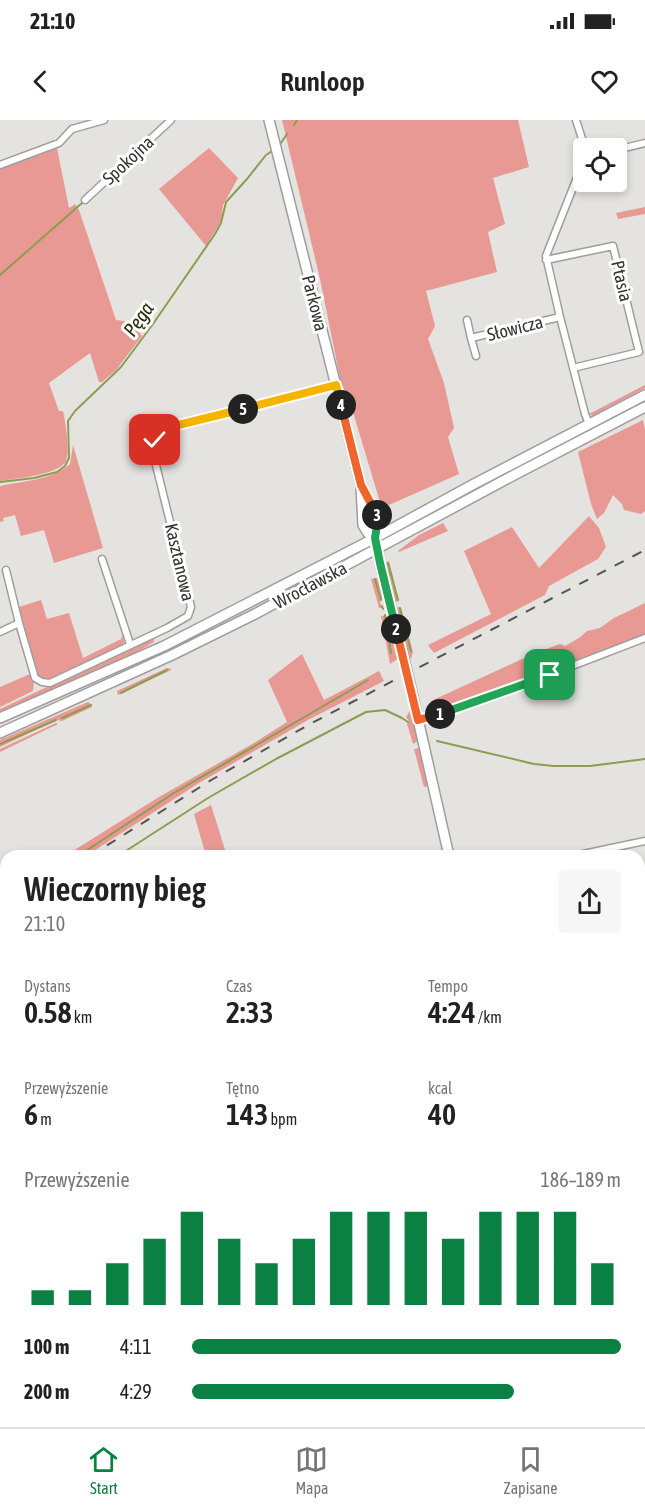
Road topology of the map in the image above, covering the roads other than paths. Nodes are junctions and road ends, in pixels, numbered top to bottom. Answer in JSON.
{"nodes":[{"id":1,"x":104,"y":120,"type":"edge"},
{"id":2,"x":171,"y":120,"type":"edge"},
{"id":3,"x":269,"y":120,"type":"edge"},
{"id":4,"x":576,"y":120,"type":"edge"},
{"id":5,"x":582,"y":138,"type":"edge"},
{"id":6,"x":645,"y":143,"type":"edge"},
{"id":7,"x":627,"y":147,"type":"edge"},
{"id":8,"x":0,"y":165,"type":"edge"},
{"id":9,"x":573,"y":187,"type":"edge"},
{"id":10,"x":85,"y":200,"type":"dead end"},
{"id":11,"x":546,"y":260,"type":"junction"},
{"id":12,"x":560,"y":317,"type":"junction"},
{"id":13,"x":467,"y":320,"type":"dead end"},
{"id":14,"x":471,"y":338,"type":"junction"},
{"id":15,"x":476,"y":356,"type":"dead end"},
{"id":16,"x":573,"y":368,"type":"junction"},
{"id":17,"x":336,"y":385,"type":"junction"},
{"id":18,"x":645,"y":395,"type":"edge"},
{"id":19,"x":645,"y":407,"type":"edge"},
{"id":20,"x":589,"y":424,"type":"junction"},
{"id":21,"x":361,"y":485,"type":"junction"},
{"id":22,"x":375,"y":538,"type":"junction"},
{"id":23,"x":377,"y":550,"type":"junction"},
{"id":24,"x":102,"y":559,"type":"dead end"},
{"id":25,"x":6,"y":570,"type":"dead end"},
{"id":26,"x":19,"y":623,"type":"junction"},
{"id":27,"x":0,"y":632,"type":"edge"},
{"id":28,"x":645,"y":638,"type":"edge"},
{"id":29,"x":130,"y":644,"type":"junction"},
{"id":30,"x":0,"y":718,"type":"edge"},
{"id":31,"x":418,"y":720,"type":"junction"},
{"id":32,"x":0,"y":733,"type":"edge"},
{"id":33,"x":645,"y":841,"type":"edge"},
{"id":34,"x":448,"y":850,"type":"edge"},
{"id":35,"x":602,"y":850,"type":"edge"}],
"edges":[{"from":1,"to":8,"type":"street"},
{"from":2,"to":10,"type":"street","name":"Spokojna"},
{"from":3,"to":17,"type":"main road","name":"Parkowa"},
{"from":4,"to":5,"type":"street"},
{"from":6,"to":7,"type":"street"},
{"from":9,"to":11,"type":"street"},
{"from":11,"to":12,"type":"street"},
{"from":11,"to":16,"type":"street","name":"Ptasia"},
{"from":12,"to":14,"type":"street","name":"Słowicza"},
{"from":12,"to":16,"type":"street"},
{"from":13,"to":14,"type":"street","name":"Słowicza"},
{"from":14,"to":15,"type":"street","name":"Słowicza"},
{"from":16,"to":20,"type":"street"},
{"from":17,"to":21,"type":"main road","name":"Parkowa"},
{"from":17,"to":29,"type":"street","name":"Kasztanowa"},
{"from":18,"to":20,"type":"main road","name":"Wrocławska"},
{"from":19,"to":23,"type":"main road","name":"Wrocławska"},
{"from":20,"to":22,"type":"main road","name":"Wrocławska"},
{"from":21,"to":22,"type":"main road","name":"Parkowa"},
{"from":21,"to":22,"type":"main road","name":"Parkowa"},
{"from":22,"to":23,"type":"main road","name":"Parkowa"},
{"from":22,"to":30,"type":"main road","name":"Wrocławska"},
{"from":23,"to":31,"type":"main road","name":"Parkowa"},
{"from":23,"to":32,"type":"main road","name":"Wrocławska"},
{"from":24,"to":29,"type":"street"},
{"from":25,"to":26,"type":"street"},
{"from":26,"to":27,"type":"street"},
{"from":26,"to":29,"type":"street","name":"Kasztanowa"},
{"from":28,"to":31,"type":"street"},
{"from":31,"to":34,"type":"main road","name":"Parkowa"},
{"from":33,"to":35,"type":"street"}]}
